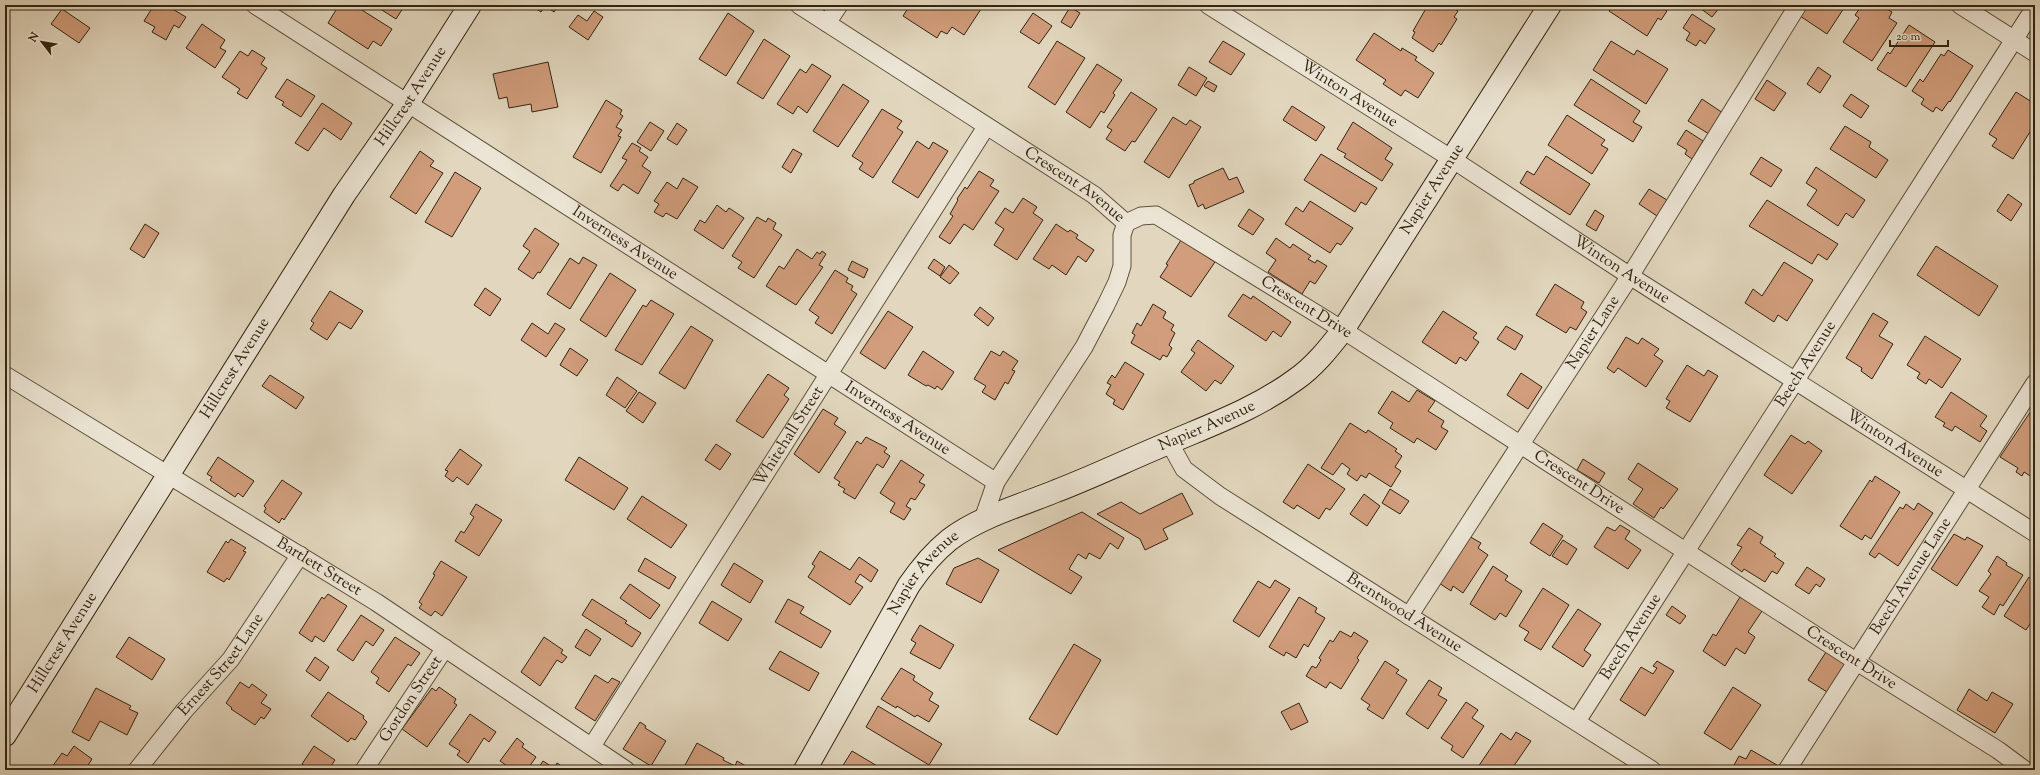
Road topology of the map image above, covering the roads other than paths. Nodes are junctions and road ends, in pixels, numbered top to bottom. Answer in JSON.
{"nodes":[{"id":1,"x":254,"y":5,"type":"edge"},
{"id":2,"x":470,"y":5,"type":"edge"},
{"id":3,"x":799,"y":5,"type":"edge"},
{"id":4,"x":839,"y":5,"type":"edge"},
{"id":5,"x":1208,"y":5,"type":"edge"},
{"id":6,"x":1550,"y":5,"type":"edge"},
{"id":7,"x":1798,"y":5,"type":"edge"},
{"id":8,"x":1960,"y":5,"type":"edge"},
{"id":9,"x":2035,"y":7,"type":"edge"},
{"id":10,"x":827,"y":23,"type":"junction"},
{"id":11,"x":2014,"y":40,"type":"junction"},
{"id":12,"x":2035,"y":53,"type":"edge"},
{"id":13,"x":408,"y":103,"type":"junction"},
{"id":14,"x":986,"y":127,"type":"junction"},
{"id":15,"x":1452,"y":159,"type":"junction"},
{"id":16,"x":1126,"y":223,"type":"junction"},
{"id":17,"x":1630,"y":276,"type":"junction"},
{"id":18,"x":1344,"y":330,"type":"junction"},
{"id":19,"x":5,"y":375,"type":"edge"},
{"id":20,"x":828,"y":375,"type":"junction"},
{"id":21,"x":1795,"y":381,"type":"junction"},
{"id":22,"x":2035,"y":383,"type":"edge"},
{"id":23,"x":1169,"y":442,"type":"junction"},
{"id":24,"x":1520,"y":444,"type":"junction"},
{"id":25,"x":168,"y":476,"type":"junction"},
{"id":26,"x":996,"y":482,"type":"junction"},
{"id":27,"x":1968,"y":490,"type":"junction"},
{"id":28,"x":982,"y":522,"type":"junction"},
{"id":29,"x":2035,"y":533,"type":"edge"},
{"id":30,"x":1686,"y":551,"type":"junction"},
{"id":31,"x":300,"y":555,"type":"junction"},
{"id":32,"x":1409,"y":616,"type":"junction"},
{"id":33,"x":445,"y":648,"type":"junction"},
{"id":34,"x":1857,"y":662,"type":"junction"},
{"id":35,"x":1577,"y":721,"type":"junction"},
{"id":36,"x":5,"y":735,"type":"edge"},
{"id":37,"x":592,"y":746,"type":"junction"},
{"id":38,"x":2035,"y":758,"type":"edge"},
{"id":39,"x":138,"y":770,"type":"edge"},
{"id":40,"x":364,"y":770,"type":"edge"},
{"id":41,"x":626,"y":770,"type":"edge"},
{"id":42,"x":805,"y":770,"type":"edge"},
{"id":43,"x":1652,"y":770,"type":"edge"},
{"id":44,"x":1787,"y":770,"type":"edge"},
{"id":45,"x":2026,"y":770,"type":"edge"}],
"edges":[{"from":1,"to":13,"type":"street","name":"Inverness Avenue"},
{"from":2,"to":13,"type":"street","name":"Hillcrest Avenue"},
{"from":3,"to":10,"type":"street","name":"Crescent Avenue"},
{"from":4,"to":10,"type":"street"},
{"from":5,"to":15,"type":"street","name":"Winton Avenue"},
{"from":6,"to":15,"type":"street","name":"Napier Avenue"},
{"from":7,"to":17,"type":"street","name":"Napier Lane"},
{"from":8,"to":11,"type":"street"},
{"from":9,"to":11,"type":"street","name":"Beech Avenue"},
{"from":10,"to":14,"type":"street","name":"Crescent Avenue"},
{"from":11,"to":12,"type":"street"},
{"from":11,"to":21,"type":"street","name":"Beech Avenue"},
{"from":13,"to":20,"type":"street","name":"Inverness Avenue"},
{"from":13,"to":25,"type":"street","name":"Hillcrest Avenue"},
{"from":14,"to":16,"type":"street","name":"Crescent Avenue"},
{"from":14,"to":20,"type":"street","name":"Whitehall Street"},
{"from":15,"to":17,"type":"street","name":"Winton Avenue"},
{"from":15,"to":18,"type":"street","name":"Napier Avenue"},
{"from":16,"to":18,"type":"street","name":"Crescent Drive"},
{"from":16,"to":26,"type":"street","name":"Crescent Avenue"},
{"from":17,"to":21,"type":"street","name":"Winton Avenue"},
{"from":17,"to":24,"type":"street","name":"Napier Lane"},
{"from":18,"to":23,"type":"street","name":"Napier Avenue"},
{"from":18,"to":24,"type":"street","name":"Crescent Drive"},
{"from":19,"to":25,"type":"street","name":"Bartlett Street"},
{"from":20,"to":26,"type":"street","name":"Inverness Avenue"},
{"from":20,"to":37,"type":"street","name":"Whitehall Street"},
{"from":21,"to":27,"type":"street","name":"Winton Avenue"},
{"from":21,"to":30,"type":"street","name":"Beech Avenue"},
{"from":22,"to":27,"type":"street","name":"Beech Avenue Lane"},
{"from":23,"to":28,"type":"street","name":"Napier Avenue"},
{"from":23,"to":32,"type":"street","name":"Brentwood Avenue"},
{"from":24,"to":30,"type":"street","name":"Crescent Drive"},
{"from":24,"to":32,"type":"street","name":"Napier Lane"},
{"from":25,"to":31,"type":"street","name":"Bartlett Street"},
{"from":25,"to":36,"type":"street","name":"Hillcrest Avenue"},
{"from":26,"to":28,"type":"street","name":"Crescent Avenue"},
{"from":27,"to":29,"type":"street","name":"Winton Avenue"},
{"from":27,"to":34,"type":"street","name":"Beech Avenue Lane"},
{"from":28,"to":42,"type":"street","name":"Napier Avenue"},
{"from":30,"to":34,"type":"street","name":"Crescent Drive"},
{"from":30,"to":35,"type":"street","name":"Beech Avenue"},
{"from":31,"to":33,"type":"street","name":"Bartlett Street"},
{"from":31,"to":39,"type":"street","name":"Ernest Street Lane"},
{"from":32,"to":35,"type":"street","name":"Brentwood Avenue"},
{"from":33,"to":37,"type":"street","name":"Bartlett Street"},
{"from":33,"to":40,"type":"street","name":"Gordon Street"},
{"from":34,"to":44,"type":"street","name":"Beech Avenue Lane"},
{"from":34,"to":45,"type":"street","name":"Crescent Drive"},
{"from":35,"to":43,"type":"street","name":"Brentwood Avenue"},
{"from":37,"to":41,"type":"street","name":"Bartlett Street"},
{"from":38,"to":45,"type":"street"}]}
